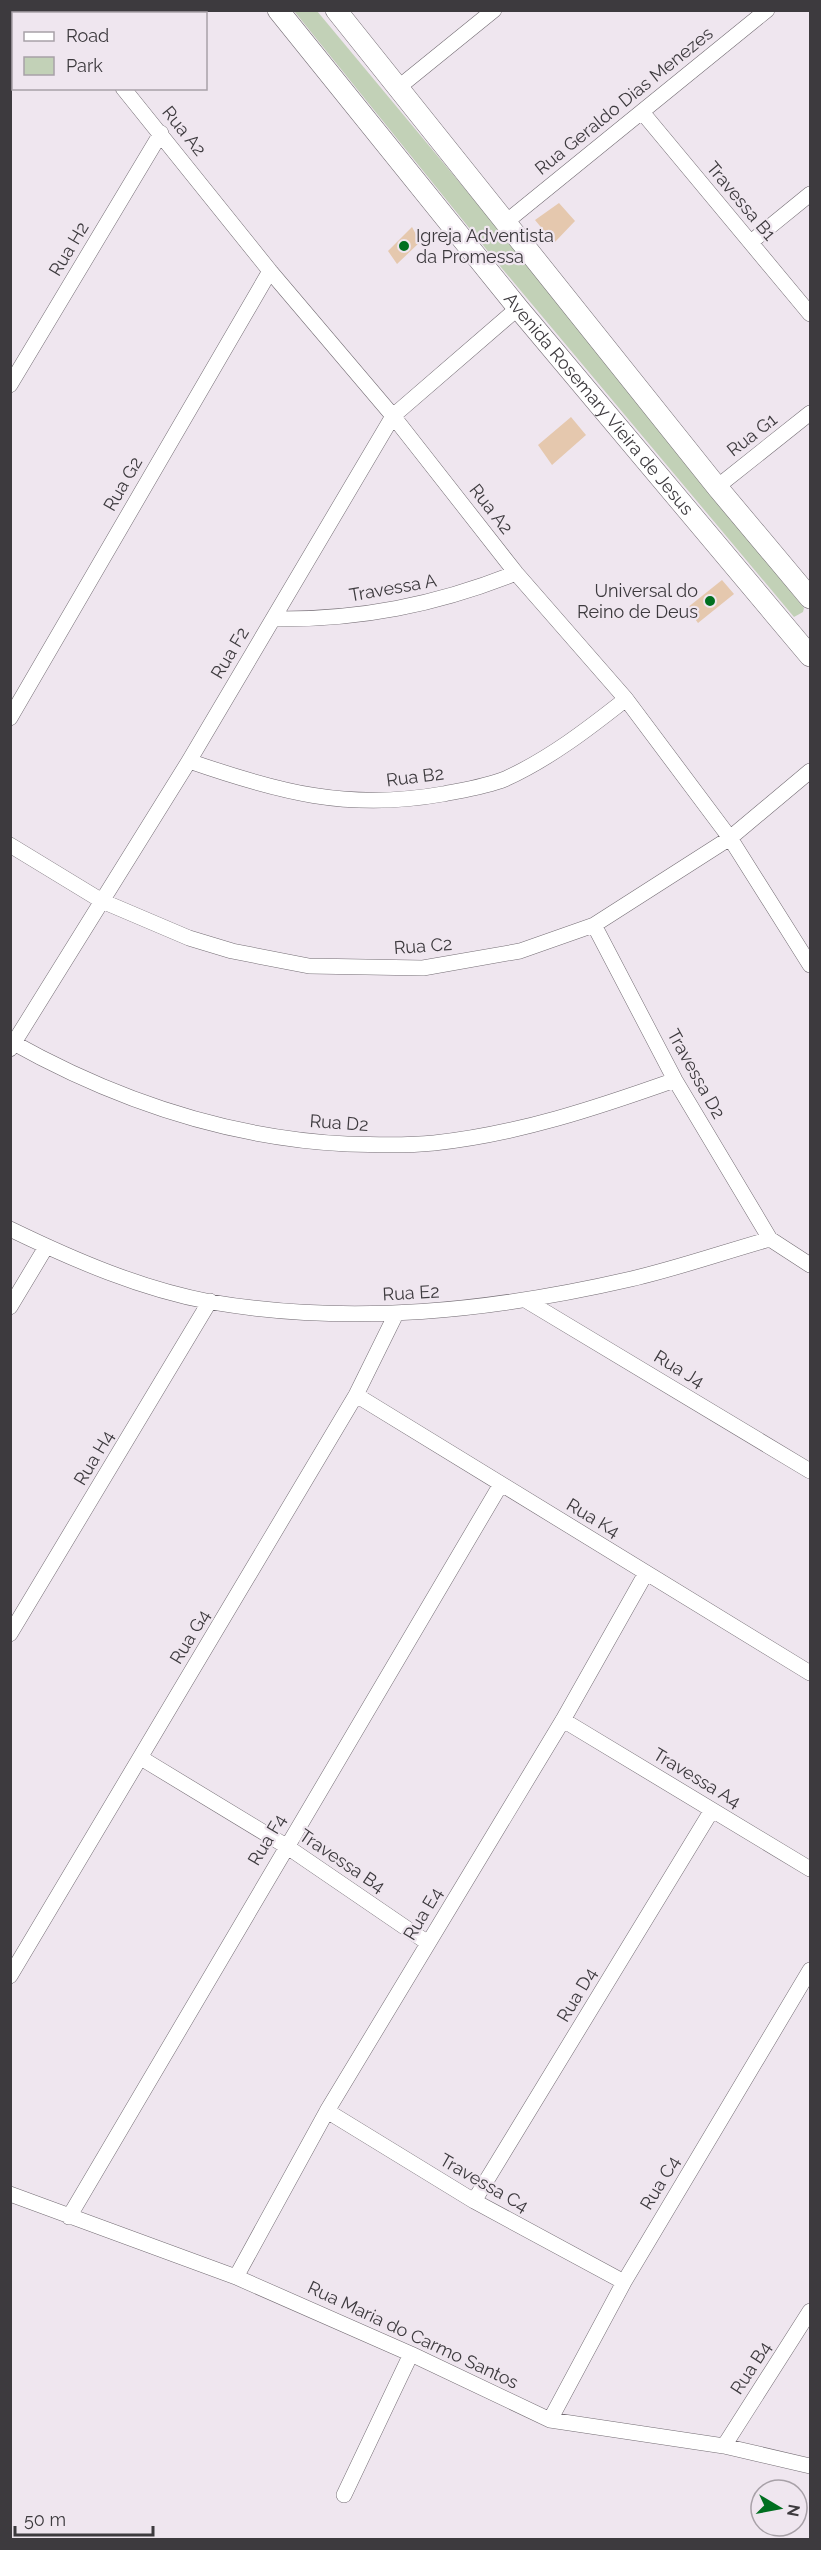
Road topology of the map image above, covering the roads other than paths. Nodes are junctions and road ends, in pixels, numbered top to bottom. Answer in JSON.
{"nodes":[{"id":1,"x":278,"y":10,"type":"edge"},
{"id":2,"x":336,"y":10,"type":"edge"},
{"id":3,"x":494,"y":10,"type":"edge"},
{"id":4,"x":767,"y":10,"type":"edge"},
{"id":5,"x":399,"y":87,"type":"junction"},
{"id":6,"x":125,"y":90,"type":"edge"},
{"id":7,"x":642,"y":112,"type":"junction"},
{"id":8,"x":161,"y":132,"type":"junction"},
{"id":9,"x":810,"y":194,"type":"edge"},
{"id":10,"x":506,"y":222,"type":"junction"},
{"id":11,"x":751,"y":242,"type":"junction"},
{"id":12,"x":270,"y":271,"type":"junction"},
{"id":13,"x":518,"y":308,"type":"junction"},
{"id":14,"x":810,"y":314,"type":"edge"},
{"id":15,"x":10,"y":385,"type":"edge"},
{"id":16,"x":810,"y":413,"type":"edge"},
{"id":17,"x":393,"y":416,"type":"junction"},
{"id":18,"x":717,"y":487,"type":"junction"},
{"id":19,"x":516,"y":573,"type":"junction"},
{"id":20,"x":810,"y":598,"type":"edge"},
{"id":21,"x":273,"y":619,"type":"junction"},
{"id":22,"x":808,"y":647,"type":"edge"},
{"id":23,"x":626,"y":699,"type":"junction"},
{"id":24,"x":10,"y":718,"type":"edge"},
{"id":25,"x":189,"y":761,"type":"junction"},
{"id":26,"x":810,"y":771,"type":"edge"},
{"id":27,"x":730,"y":838,"type":"junction"},
{"id":28,"x":10,"y":845,"type":"edge"},
{"id":29,"x":102,"y":901,"type":"junction"},
{"id":30,"x":594,"y":925,"type":"junction"},
{"id":31,"x":810,"y":965,"type":"edge"},
{"id":32,"x":12,"y":1044,"type":"edge"},
{"id":33,"x":675,"y":1080,"type":"junction"},
{"id":34,"x":10,"y":1229,"type":"edge"},
{"id":35,"x":770,"y":1239,"type":"junction"},
{"id":36,"x":46,"y":1247,"type":"junction"},
{"id":37,"x":810,"y":1265,"type":"edge"},
{"id":38,"x":527,"y":1301,"type":"junction"},
{"id":39,"x":210,"y":1302,"type":"junction"},
{"id":40,"x":10,"y":1307,"type":"edge"},
{"id":41,"x":396,"y":1314,"type":"junction"},
{"id":42,"x":356,"y":1395,"type":"junction"},
{"id":43,"x":810,"y":1471,"type":"edge"},
{"id":44,"x":501,"y":1484,"type":"junction"},
{"id":45,"x":646,"y":1573,"type":"junction"},
{"id":46,"x":10,"y":1634,"type":"edge"},
{"id":47,"x":810,"y":1673,"type":"edge"},
{"id":48,"x":563,"y":1720,"type":"junction"},
{"id":49,"x":141,"y":1758,"type":"junction"},
{"id":50,"x":712,"y":1810,"type":"junction"},
{"id":51,"x":286,"y":1846,"type":"junction"},
{"id":52,"x":810,"y":1869,"type":"edge"},
{"id":53,"x":428,"y":1943,"type":"junction"},
{"id":54,"x":810,"y":1970,"type":"edge"},
{"id":55,"x":10,"y":1976,"type":"edge"},
{"id":56,"x":327,"y":2111,"type":"junction"},
{"id":57,"x":10,"y":2194,"type":"edge"},
{"id":58,"x":474,"y":2201,"type":"junction"},
{"id":59,"x":69,"y":2217,"type":"junction"},
{"id":60,"x":236,"y":2277,"type":"junction"},
{"id":61,"x":624,"y":2282,"type":"junction"},
{"id":62,"x":810,"y":2311,"type":"edge"},
{"id":63,"x":411,"y":2355,"type":"junction"},
{"id":64,"x":550,"y":2420,"type":"junction"},
{"id":65,"x":724,"y":2446,"type":"junction"},
{"id":66,"x":810,"y":2466,"type":"edge"},
{"id":67,"x":344,"y":2495,"type":"dead end"}],
"edges":[{"from":1,"to":13,"type":"street","name":"Avenida Rosemary Vieira de Jesus"},
{"from":2,"to":5,"type":"street","name":"Avenida Rosemary Vieira de Jesus"},
{"from":3,"to":5,"type":"street"},
{"from":4,"to":7,"type":"street","name":"Rua Geraldo Dias Menezes"},
{"from":5,"to":10,"type":"street","name":"Avenida Rosemary Vieira de Jesus"},
{"from":6,"to":8,"type":"street","name":"Rua A2"},
{"from":7,"to":10,"type":"street","name":"Rua Geraldo Dias Menezes"},
{"from":7,"to":11,"type":"street","name":"Travessa B1"},
{"from":8,"to":12,"type":"street","name":"Rua A2"},
{"from":8,"to":15,"type":"street","name":"Rua H2"},
{"from":9,"to":11,"type":"street"},
{"from":10,"to":18,"type":"street","name":"Avenida Rosemary Vieira de Jesus"},
{"from":11,"to":14,"type":"street","name":"Travessa B1"},
{"from":12,"to":17,"type":"street","name":"Rua A2"},
{"from":12,"to":24,"type":"street","name":"Rua G2"},
{"from":13,"to":17,"type":"street","name":"Rua F2"},
{"from":13,"to":22,"type":"street","name":"Avenida Rosemary Vieira de Jesus"},
{"from":16,"to":18,"type":"street","name":"Rua G1"},
{"from":17,"to":19,"type":"street","name":"Rua A2"},
{"from":17,"to":21,"type":"street","name":"Rua F2"},
{"from":18,"to":20,"type":"street","name":"Avenida Rosemary Vieira de Jesus"},
{"from":19,"to":21,"type":"street","name":"Travessa A"},
{"from":19,"to":23,"type":"street","name":"Rua A2"},
{"from":21,"to":25,"type":"street","name":"Rua F2"},
{"from":23,"to":25,"type":"street","name":"Rua B2"},
{"from":23,"to":27,"type":"street","name":"Rua A2"},
{"from":25,"to":29,"type":"street","name":"Rua F2"},
{"from":26,"to":27,"type":"street","name":"Rua C2"},
{"from":27,"to":30,"type":"street","name":"Rua C2"},
{"from":27,"to":31,"type":"street","name":"Rua A2"},
{"from":28,"to":29,"type":"street","name":"Rua C2"},
{"from":29,"to":30,"type":"street","name":"Rua C2"},
{"from":29,"to":32,"type":"street","name":"Rua F2"},
{"from":30,"to":33,"type":"street","name":"Travessa D2"},
{"from":32,"to":33,"type":"street","name":"Rua D2"},
{"from":33,"to":35,"type":"street","name":"Travessa D2"},
{"from":34,"to":36,"type":"street","name":"Rua E2"},
{"from":35,"to":37,"type":"street"},
{"from":35,"to":38,"type":"street","name":"Rua E2"},
{"from":36,"to":39,"type":"street","name":"Rua E2"},
{"from":36,"to":40,"type":"street"},
{"from":38,"to":41,"type":"street","name":"Rua E2"},
{"from":38,"to":43,"type":"street","name":"Rua J4"},
{"from":39,"to":41,"type":"street","name":"Rua E2"},
{"from":39,"to":46,"type":"street","name":"Rua H4"},
{"from":41,"to":42,"type":"street","name":"Rua G4"},
{"from":42,"to":44,"type":"street","name":"Rua K4"},
{"from":42,"to":49,"type":"street","name":"Rua G4"},
{"from":44,"to":45,"type":"street","name":"Rua K4"},
{"from":44,"to":51,"type":"street","name":"Rua F4"},
{"from":45,"to":47,"type":"street","name":"Rua K4"},
{"from":45,"to":48,"type":"street","name":"Rua E4"},
{"from":48,"to":50,"type":"street","name":"Travessa A4"},
{"from":48,"to":53,"type":"street","name":"Rua E4"},
{"from":49,"to":51,"type":"street","name":"Travessa B4"},
{"from":49,"to":55,"type":"street","name":"Rua G4"},
{"from":50,"to":52,"type":"street","name":"Travessa A4"},
{"from":50,"to":58,"type":"street","name":"Rua D4"},
{"from":51,"to":53,"type":"street","name":"Travessa B4"},
{"from":51,"to":59,"type":"street","name":"Rua F4"},
{"from":53,"to":56,"type":"street","name":"Rua E4"},
{"from":54,"to":61,"type":"street","name":"Rua C4"},
{"from":56,"to":58,"type":"street","name":"Travessa C4"},
{"from":56,"to":60,"type":"street","name":"Rua E4"},
{"from":57,"to":59,"type":"street","name":"Rua Maria do Carmo Santos"},
{"from":58,"to":61,"type":"street","name":"Travessa C4"},
{"from":59,"to":60,"type":"street","name":"Rua Maria do Carmo Santos"},
{"from":60,"to":63,"type":"street","name":"Rua Maria do Carmo Santos"},
{"from":61,"to":64,"type":"street","name":"Rua C4"},
{"from":62,"to":65,"type":"street","name":"Rua B4"},
{"from":63,"to":64,"type":"street","name":"Rua Maria do Carmo Santos"},
{"from":63,"to":67,"type":"street"},
{"from":64,"to":65,"type":"street","name":"Rua Maria do Carmo Santos"},
{"from":65,"to":66,"type":"street","name":"Rua Maria do Carmo Santos"}]}
